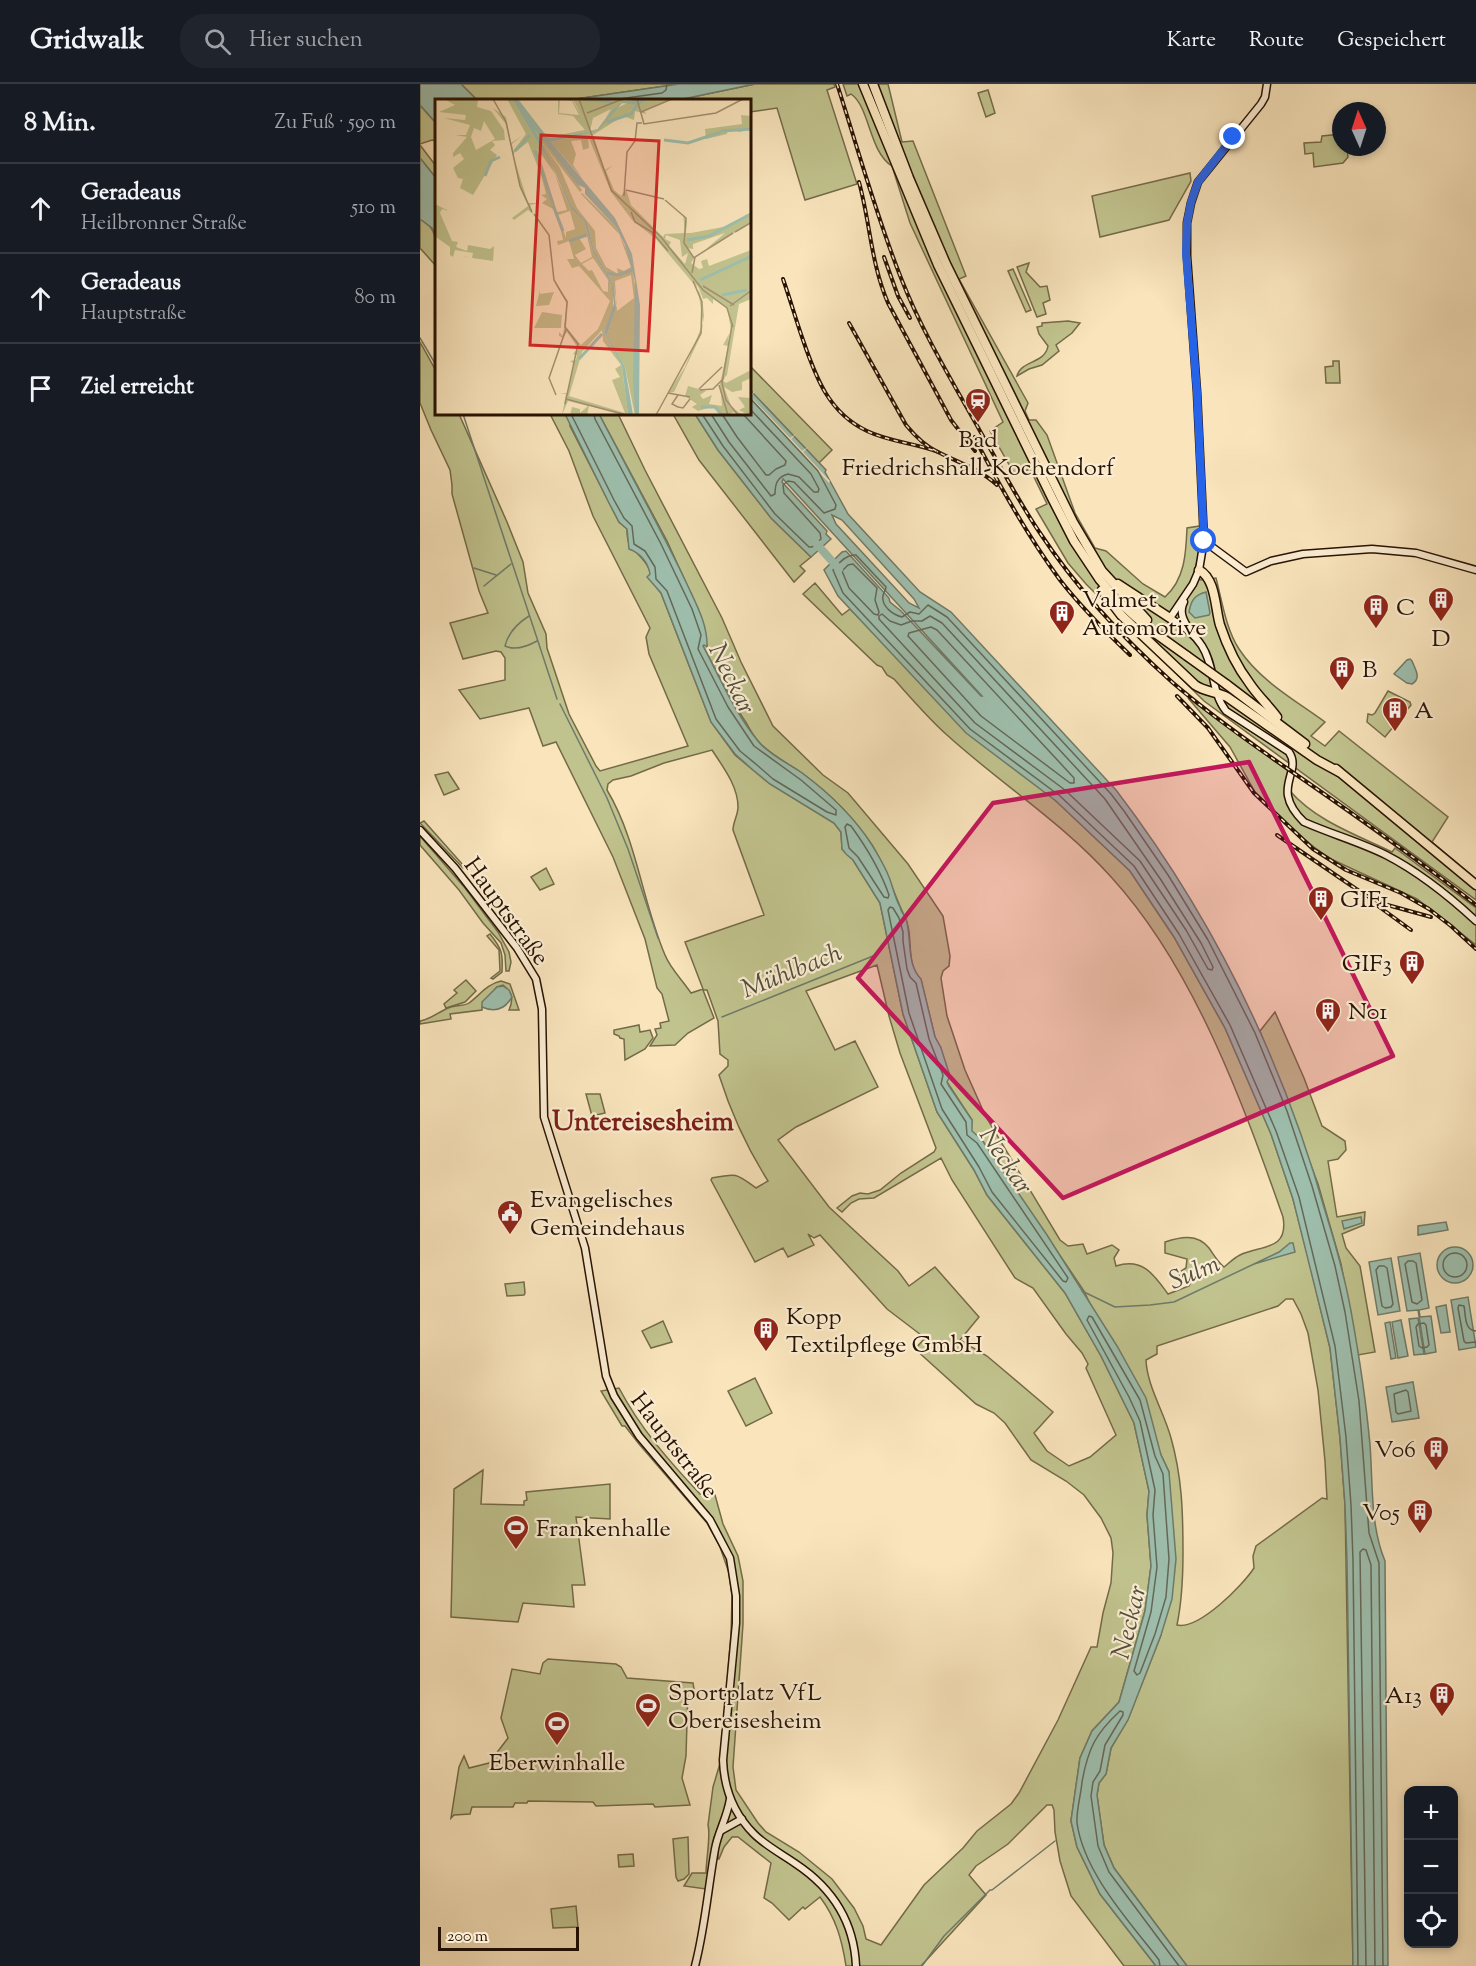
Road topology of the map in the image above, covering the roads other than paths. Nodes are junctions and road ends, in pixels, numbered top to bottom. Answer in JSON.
{"nodes":[{"id":1,"x":863,"y":84,"type":"edge"},
{"id":2,"x":873,"y":84,"type":"edge"},
{"id":3,"x":1268,"y":84,"type":"edge"},
{"id":4,"x":1011,"y":404,"type":"junction"},
{"id":5,"x":1025,"y":433,"type":"junction"},
{"id":6,"x":1074,"y":541,"type":"junction"},
{"id":7,"x":1204,"y":541,"type":"junction"},
{"id":8,"x":1096,"y":560,"type":"junction"},
{"id":9,"x":1199,"y":570,"type":"junction"},
{"id":10,"x":1476,"y":570,"type":"edge"},
{"id":11,"x":1190,"y":591,"type":"junction"},
{"id":12,"x":1170,"y":618,"type":"junction"},
{"id":13,"x":1190,"y":632,"type":"junction"},
{"id":14,"x":1161,"y":636,"type":"junction"},
{"id":15,"x":1215,"y":691,"type":"junction"},
{"id":16,"x":1281,"y":725,"type":"junction"},
{"id":17,"x":1339,"y":772,"type":"junction"},
{"id":18,"x":420,"y":830,"type":"edge"},
{"id":19,"x":1476,"y":885,"type":"edge"},
{"id":20,"x":1476,"y":921,"type":"edge"},
{"id":21,"x":730,"y":1799,"type":"junction"},
{"id":22,"x":740,"y":1817,"type":"junction"},
{"id":23,"x":726,"y":1821,"type":"junction"},
{"id":24,"x":722,"y":1830,"type":"junction"},
{"id":25,"x":695,"y":1966,"type":"edge"},
{"id":26,"x":856,"y":1966,"type":"edge"}],
"edges":[{"from":1,"to":4,"type":"highway"},
{"from":2,"to":4,"type":"highway"},
{"from":3,"to":7,"type":"main road"},
{"from":4,"to":5,"type":"highway"},
{"from":5,"to":6,"type":"highway"},
{"from":5,"to":8,"type":"highway"},
{"from":6,"to":14,"type":"highway"},
{"from":6,"to":15,"type":"highway"},
{"from":7,"to":9,"type":"main road"},
{"from":7,"to":10,"type":"main road"},
{"from":8,"to":12,"type":"highway"},
{"from":8,"to":14,"type":"highway"},
{"from":9,"to":11,"type":"main road"},
{"from":9,"to":16,"type":"highway"},
{"from":11,"to":12,"type":"main road"},
{"from":11,"to":13,"type":"main road"},
{"from":12,"to":13,"type":"main road"},
{"from":13,"to":15,"type":"main road"},
{"from":14,"to":16,"type":"highway","bridge":true},
{"from":15,"to":17,"type":"highway"},
{"from":15,"to":20,"type":"main road"},
{"from":16,"to":17,"type":"highway"},
{"from":17,"to":19,"type":"highway"},
{"from":18,"to":21,"type":"main road","name":"Hauptstraße"},
{"from":21,"to":22,"type":"main road"},
{"from":21,"to":23,"type":"main road"},
{"from":22,"to":23,"type":"main road"},
{"from":22,"to":24,"type":"main road"},
{"from":22,"to":26,"type":"main road"},
{"from":23,"to":24,"type":"main road"},
{"from":24,"to":25,"type":"main road"}]}
